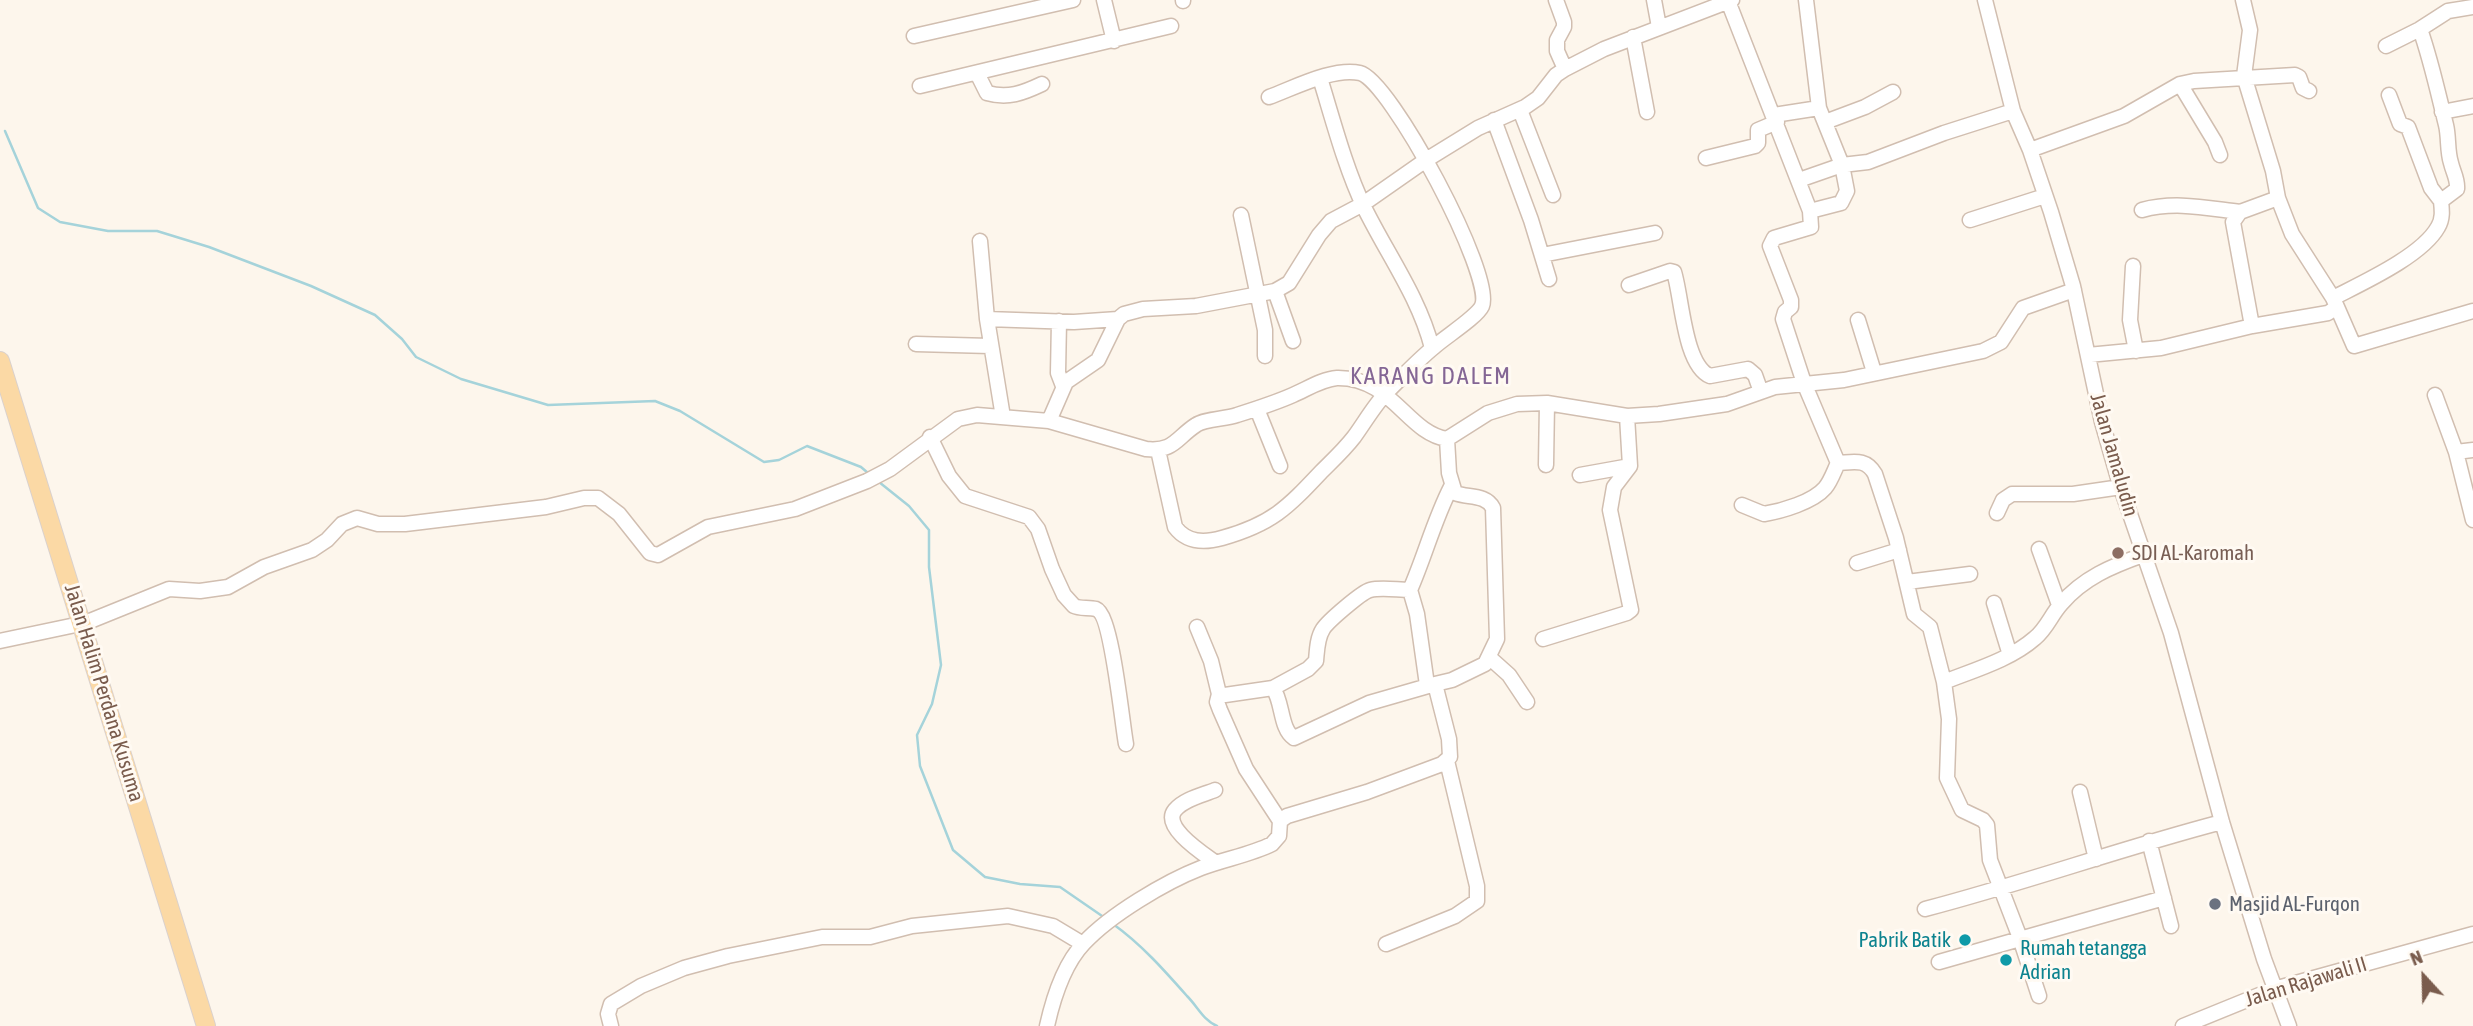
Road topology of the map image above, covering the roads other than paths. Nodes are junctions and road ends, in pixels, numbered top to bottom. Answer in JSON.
{"nodes":[{"id":1,"x":1104,"y":0,"type":"edge"},
{"id":2,"x":1556,"y":0,"type":"edge"},
{"id":3,"x":1654,"y":0,"type":"edge"},
{"id":4,"x":1730,"y":0,"type":"edge"},
{"id":5,"x":1806,"y":0,"type":"edge"},
{"id":6,"x":2243,"y":0,"type":"edge"},
{"id":7,"x":1066,"y":1,"type":"edge"},
{"id":8,"x":1990,"y":1,"type":"edge"},
{"id":9,"x":2473,"y":7,"type":"edge"},
{"id":10,"x":1171,"y":26,"type":"dead end"},
{"id":11,"x":1660,"y":27,"type":"junction"},
{"id":12,"x":2420,"y":29,"type":"junction"},
{"id":13,"x":914,"y":36,"type":"dead end"},
{"id":14,"x":1633,"y":37,"type":"junction"},
{"id":15,"x":1114,"y":41,"type":"junction"},
{"id":16,"x":2386,"y":46,"type":"dead end"},
{"id":17,"x":1565,"y":68,"type":"junction"},
{"id":18,"x":977,"y":73,"type":"junction"},
{"id":19,"x":2244,"y":76,"type":"junction"},
{"id":20,"x":1320,"y":78,"type":"junction"},
{"id":21,"x":1042,"y":84,"type":"dead end"},
{"id":22,"x":2180,"y":84,"type":"junction"},
{"id":23,"x":920,"y":86,"type":"dead end"},
{"id":24,"x":2309,"y":91,"type":"dead end"},
{"id":25,"x":1893,"y":92,"type":"dead end"},
{"id":26,"x":2389,"y":95,"type":"dead end"},
{"id":27,"x":1269,"y":97,"type":"dead end"},
{"id":28,"x":2473,"y":106,"type":"edge"},
{"id":29,"x":1520,"y":110,"type":"junction"},
{"id":30,"x":2012,"y":111,"type":"junction"},
{"id":31,"x":1647,"y":112,"type":"dead end"},
{"id":32,"x":2442,"y":112,"type":"junction"},
{"id":33,"x":1822,"y":115,"type":"junction"},
{"id":34,"x":1775,"y":119,"type":"junction"},
{"id":35,"x":1494,"y":120,"type":"junction"},
{"id":36,"x":2030,"y":150,"type":"junction"},
{"id":37,"x":2220,"y":155,"type":"dead end"},
{"id":38,"x":1706,"y":158,"type":"dead end"},
{"id":39,"x":1426,"y":160,"type":"junction"},
{"id":40,"x":1842,"y":165,"type":"junction"},
{"id":41,"x":1799,"y":180,"type":"junction"},
{"id":42,"x":1553,"y":195,"type":"dead end"},
{"id":43,"x":2045,"y":196,"type":"junction"},
{"id":44,"x":2278,"y":198,"type":"junction"},
{"id":45,"x":2441,"y":201,"type":"junction"},
{"id":46,"x":1363,"y":204,"type":"junction"},
{"id":47,"x":1810,"y":211,"type":"junction"},
{"id":48,"x":2142,"y":211,"type":"dead end"},
{"id":49,"x":2239,"y":212,"type":"junction"},
{"id":50,"x":1241,"y":215,"type":"dead end"},
{"id":51,"x":1970,"y":220,"type":"dead end"},
{"id":52,"x":1655,"y":233,"type":"dead end"},
{"id":53,"x":980,"y":241,"type":"dead end"},
{"id":54,"x":1542,"y":256,"type":"junction"},
{"id":55,"x":2133,"y":266,"type":"dead end"},
{"id":56,"x":1549,"y":279,"type":"dead end"},
{"id":57,"x":1629,"y":285,"type":"dead end"},
{"id":58,"x":2074,"y":290,"type":"junction"},
{"id":59,"x":1275,"y":291,"type":"junction"},
{"id":60,"x":1258,"y":294,"type":"junction"},
{"id":61,"x":2335,"y":303,"type":"junction"},
{"id":62,"x":2473,"y":311,"type":"edge"},
{"id":63,"x":987,"y":319,"type":"junction"},
{"id":64,"x":1118,"y":319,"type":"junction"},
{"id":65,"x":1858,"y":320,"type":"dead end"},
{"id":66,"x":1059,"y":321,"type":"junction"},
{"id":67,"x":2252,"y":326,"type":"junction"},
{"id":68,"x":1293,"y":341,"type":"dead end"},
{"id":69,"x":916,"y":344,"type":"dead end"},
{"id":70,"x":990,"y":346,"type":"junction"},
{"id":71,"x":1432,"y":348,"type":"junction"},
{"id":72,"x":2136,"y":351,"type":"junction"},
{"id":73,"x":2088,"y":355,"type":"junction"},
{"id":74,"x":1265,"y":356,"type":"dead end"},
{"id":75,"x":0,"y":361,"type":"edge"},
{"id":76,"x":1874,"y":372,"type":"junction"},
{"id":77,"x":1804,"y":383,"type":"junction"},
{"id":78,"x":1063,"y":386,"type":"junction"},
{"id":79,"x":1761,"y":392,"type":"junction"},
{"id":80,"x":1386,"y":393,"type":"junction"},
{"id":81,"x":2435,"y":395,"type":"dead end"},
{"id":82,"x":1547,"y":403,"type":"junction"},
{"id":83,"x":1257,"y":409,"type":"junction"},
{"id":84,"x":1627,"y":416,"type":"junction"},
{"id":85,"x":1003,"y":417,"type":"junction"},
{"id":86,"x":1049,"y":421,"type":"junction"},
{"id":87,"x":930,"y":437,"type":"junction"},
{"id":88,"x":1447,"y":439,"type":"junction"},
{"id":89,"x":1158,"y":450,"type":"junction"},
{"id":90,"x":2473,"y":450,"type":"edge"},
{"id":91,"x":2456,"y":452,"type":"junction"},
{"id":92,"x":1838,"y":463,"type":"junction"},
{"id":93,"x":1546,"y":465,"type":"dead end"},
{"id":94,"x":1280,"y":466,"type":"dead end"},
{"id":95,"x":1630,"y":466,"type":"junction"},
{"id":96,"x":1580,"y":475,"type":"dead end"},
{"id":97,"x":1451,"y":487,"type":"junction"},
{"id":98,"x":2121,"y":487,"type":"junction"},
{"id":99,"x":1742,"y":505,"type":"dead end"},
{"id":100,"x":1997,"y":513,"type":"dead end"},
{"id":101,"x":2473,"y":520,"type":"edge"},
{"id":102,"x":2039,"y":549,"type":"dead end"},
{"id":103,"x":1899,"y":550,"type":"junction"},
{"id":104,"x":2143,"y":555,"type":"junction"},
{"id":105,"x":1857,"y":563,"type":"dead end"},
{"id":106,"x":1970,"y":574,"type":"dead end"},
{"id":107,"x":1908,"y":582,"type":"junction"},
{"id":108,"x":1410,"y":590,"type":"junction"},
{"id":109,"x":1994,"y":603,"type":"dead end"},
{"id":110,"x":2059,"y":605,"type":"junction"},
{"id":111,"x":82,"y":624,"type":"junction"},
{"id":112,"x":1197,"y":627,"type":"dead end"},
{"id":113,"x":1543,"y":639,"type":"dead end"},
{"id":114,"x":0,"y":641,"type":"edge"},
{"id":115,"x":2010,"y":655,"type":"junction"},
{"id":116,"x":1490,"y":658,"type":"junction"},
{"id":117,"x":1944,"y":682,"type":"junction"},
{"id":118,"x":1431,"y":684,"type":"junction"},
{"id":119,"x":1273,"y":688,"type":"junction"},
{"id":120,"x":1219,"y":694,"type":"junction"},
{"id":121,"x":1527,"y":702,"type":"dead end"},
{"id":122,"x":1126,"y":744,"type":"dead end"},
{"id":123,"x":1447,"y":761,"type":"junction"},
{"id":124,"x":1215,"y":790,"type":"dead end"},
{"id":125,"x":2080,"y":792,"type":"dead end"},
{"id":126,"x":1280,"y":821,"type":"junction"},
{"id":127,"x":2222,"y":822,"type":"junction"},
{"id":128,"x":2149,"y":841,"type":"junction"},
{"id":129,"x":2096,"y":859,"type":"junction"},
{"id":130,"x":1216,"y":863,"type":"junction"},
{"id":131,"x":2000,"y":889,"type":"junction"},
{"id":132,"x":2164,"y":898,"type":"junction"},
{"id":133,"x":1925,"y":909,"type":"dead end"},
{"id":134,"x":2171,"y":926,"type":"dead end"},
{"id":135,"x":2473,"y":934,"type":"edge"},
{"id":136,"x":2020,"y":938,"type":"junction"},
{"id":137,"x":1083,"y":944,"type":"junction"},
{"id":138,"x":1386,"y":944,"type":"dead end"},
{"id":139,"x":1939,"y":962,"type":"dead end"},
{"id":140,"x":2274,"y":989,"type":"junction"},
{"id":141,"x":2039,"y":996,"type":"dead end"},
{"id":142,"x":2205,"y":1022,"type":"edge"},
{"id":143,"x":206,"y":1026,"type":"edge"},
{"id":144,"x":611,"y":1026,"type":"edge"},
{"id":145,"x":1047,"y":1026,"type":"edge"},
{"id":146,"x":2183,"y":1026,"type":"edge"},
{"id":147,"x":2289,"y":1026,"type":"edge"}],
"edges":[{"from":1,"to":15,"type":"street"},
{"from":2,"to":17,"type":"street"},
{"from":3,"to":11,"type":"street"},
{"from":4,"to":11,"type":"street"},
{"from":4,"to":34,"type":"street"},
{"from":5,"to":33,"type":"street"},
{"from":6,"to":19,"type":"street"},
{"from":7,"to":13,"type":"street"},
{"from":8,"to":30,"type":"street","name":"Jalan Jamaludin"},
{"from":9,"to":12,"type":"street"},
{"from":10,"to":15,"type":"street"},
{"from":11,"to":14,"type":"street"},
{"from":12,"to":16,"type":"street"},
{"from":12,"to":32,"type":"street"},
{"from":14,"to":17,"type":"street"},
{"from":14,"to":31,"type":"street"},
{"from":15,"to":18,"type":"street"},
{"from":17,"to":29,"type":"street"},
{"from":18,"to":21,"type":"street"},
{"from":18,"to":23,"type":"street"},
{"from":19,"to":22,"type":"street"},
{"from":19,"to":24,"type":"street"},
{"from":19,"to":44,"type":"street"},
{"from":20,"to":27,"type":"street"},
{"from":20,"to":39,"type":"street"},
{"from":20,"to":46,"type":"street"},
{"from":22,"to":36,"type":"street"},
{"from":22,"to":37,"type":"street"},
{"from":25,"to":33,"type":"street"},
{"from":26,"to":45,"type":"street"},
{"from":28,"to":32,"type":"street"},
{"from":29,"to":35,"type":"street"},
{"from":29,"to":42,"type":"street"},
{"from":30,"to":36,"type":"street","name":"Jalan Jamaludin"},
{"from":30,"to":40,"type":"street"},
{"from":32,"to":45,"type":"street"},
{"from":33,"to":34,"type":"street"},
{"from":33,"to":40,"type":"street"},
{"from":34,"to":38,"type":"street"},
{"from":34,"to":41,"type":"street"},
{"from":35,"to":39,"type":"street"},
{"from":35,"to":54,"type":"street"},
{"from":36,"to":43,"type":"street","name":"Jalan Jamaludin"},
{"from":39,"to":46,"type":"street"},
{"from":39,"to":71,"type":"street"},
{"from":40,"to":41,"type":"street"},
{"from":40,"to":47,"type":"street"},
{"from":41,"to":47,"type":"street"},
{"from":43,"to":51,"type":"street"},
{"from":43,"to":58,"type":"street","name":"Jalan Jamaludin"},
{"from":44,"to":49,"type":"street"},
{"from":44,"to":61,"type":"street"},
{"from":45,"to":61,"type":"street"},
{"from":46,"to":59,"type":"street"},
{"from":46,"to":71,"type":"street"},
{"from":47,"to":77,"type":"street"},
{"from":48,"to":49,"type":"street"},
{"from":49,"to":67,"type":"street"},
{"from":50,"to":60,"type":"street"},
{"from":52,"to":54,"type":"street"},
{"from":53,"to":63,"type":"street"},
{"from":54,"to":56,"type":"street"},
{"from":55,"to":72,"type":"street"},
{"from":57,"to":79,"type":"street"},
{"from":58,"to":73,"type":"street","name":"Jalan Jamaludin"},
{"from":58,"to":76,"type":"street"},
{"from":59,"to":60,"type":"street"},
{"from":59,"to":68,"type":"street"},
{"from":60,"to":64,"type":"street"},
{"from":60,"to":74,"type":"street"},
{"from":61,"to":62,"type":"street"},
{"from":61,"to":67,"type":"street"},
{"from":63,"to":66,"type":"street"},
{"from":63,"to":70,"type":"street"},
{"from":64,"to":66,"type":"street"},
{"from":64,"to":78,"type":"street"},
{"from":65,"to":76,"type":"street"},
{"from":66,"to":78,"type":"street"},
{"from":67,"to":72,"type":"street"},
{"from":69,"to":70,"type":"street"},
{"from":70,"to":85,"type":"street"},
{"from":71,"to":80,"type":"street"},
{"from":72,"to":73,"type":"street"},
{"from":73,"to":98,"type":"street","name":"Jalan Jamaludin"},
{"from":75,"to":111,"type":"main road","name":"Jalan Halim Perdana Kusuma"},
{"from":76,"to":77,"type":"street"},
{"from":77,"to":79,"type":"street"},
{"from":77,"to":92,"type":"street"},
{"from":78,"to":86,"type":"street"},
{"from":79,"to":84,"type":"street"},
{"from":80,"to":83,"type":"street"},
{"from":80,"to":88,"type":"street"},
{"from":80,"to":89,"type":"street"},
{"from":81,"to":91,"type":"street"},
{"from":82,"to":84,"type":"street"},
{"from":82,"to":88,"type":"street"},
{"from":82,"to":93,"type":"street"},
{"from":83,"to":89,"type":"street"},
{"from":83,"to":94,"type":"street"},
{"from":84,"to":95,"type":"street"},
{"from":85,"to":86,"type":"street"},
{"from":85,"to":87,"type":"street"},
{"from":86,"to":89,"type":"street"},
{"from":87,"to":111,"type":"street"},
{"from":87,"to":122,"type":"street"},
{"from":88,"to":97,"type":"street"},
{"from":90,"to":91,"type":"street"},
{"from":91,"to":101,"type":"street"},
{"from":92,"to":99,"type":"street"},
{"from":92,"to":103,"type":"street"},
{"from":95,"to":96,"type":"street"},
{"from":95,"to":113,"type":"street"},
{"from":97,"to":108,"type":"street"},
{"from":97,"to":116,"type":"street"},
{"from":98,"to":100,"type":"street"},
{"from":98,"to":104,"type":"street","name":"Jalan Jamaludin"},
{"from":102,"to":110,"type":"street"},
{"from":103,"to":105,"type":"street"},
{"from":103,"to":107,"type":"street"},
{"from":104,"to":110,"type":"street"},
{"from":104,"to":127,"type":"street","name":"Jalan Jamaludin"},
{"from":106,"to":107,"type":"street"},
{"from":107,"to":117,"type":"street"},
{"from":108,"to":118,"type":"street"},
{"from":108,"to":119,"type":"street"},
{"from":109,"to":115,"type":"street"},
{"from":110,"to":115,"type":"street"},
{"from":111,"to":114,"type":"street"},
{"from":111,"to":143,"type":"main road","name":"Jalan Halim Perdana Kusuma"},
{"from":112,"to":120,"type":"street"},
{"from":115,"to":117,"type":"street"},
{"from":116,"to":118,"type":"street"},
{"from":116,"to":121,"type":"street"},
{"from":117,"to":131,"type":"street"},
{"from":118,"to":119,"type":"street"},
{"from":118,"to":123,"type":"street"},
{"from":119,"to":120,"type":"street"},
{"from":120,"to":126,"type":"street"},
{"from":123,"to":126,"type":"street"},
{"from":123,"to":138,"type":"street"},
{"from":124,"to":130,"type":"street"},
{"from":125,"to":129,"type":"street"},
{"from":126,"to":130,"type":"street"},
{"from":127,"to":128,"type":"street"},
{"from":127,"to":140,"type":"street","name":"Jalan Jamaludin"},
{"from":128,"to":129,"type":"street"},
{"from":128,"to":132,"type":"street"},
{"from":129,"to":131,"type":"street"},
{"from":130,"to":137,"type":"street"},
{"from":131,"to":133,"type":"street"},
{"from":131,"to":136,"type":"street"},
{"from":132,"to":134,"type":"street"},
{"from":132,"to":136,"type":"street"},
{"from":135,"to":140,"type":"street","name":"Jalan Rajawali II"},
{"from":136,"to":139,"type":"street"},
{"from":136,"to":141,"type":"street"},
{"from":137,"to":144,"type":"street"},
{"from":137,"to":145,"type":"street"},
{"from":140,"to":142,"type":"street","name":"Jalan Rajawali II"},
{"from":140,"to":147,"type":"street","name":"Jalan Jamaludin"},
{"from":142,"to":146,"type":"street","name":"Jalan Rajawali II"}]}
